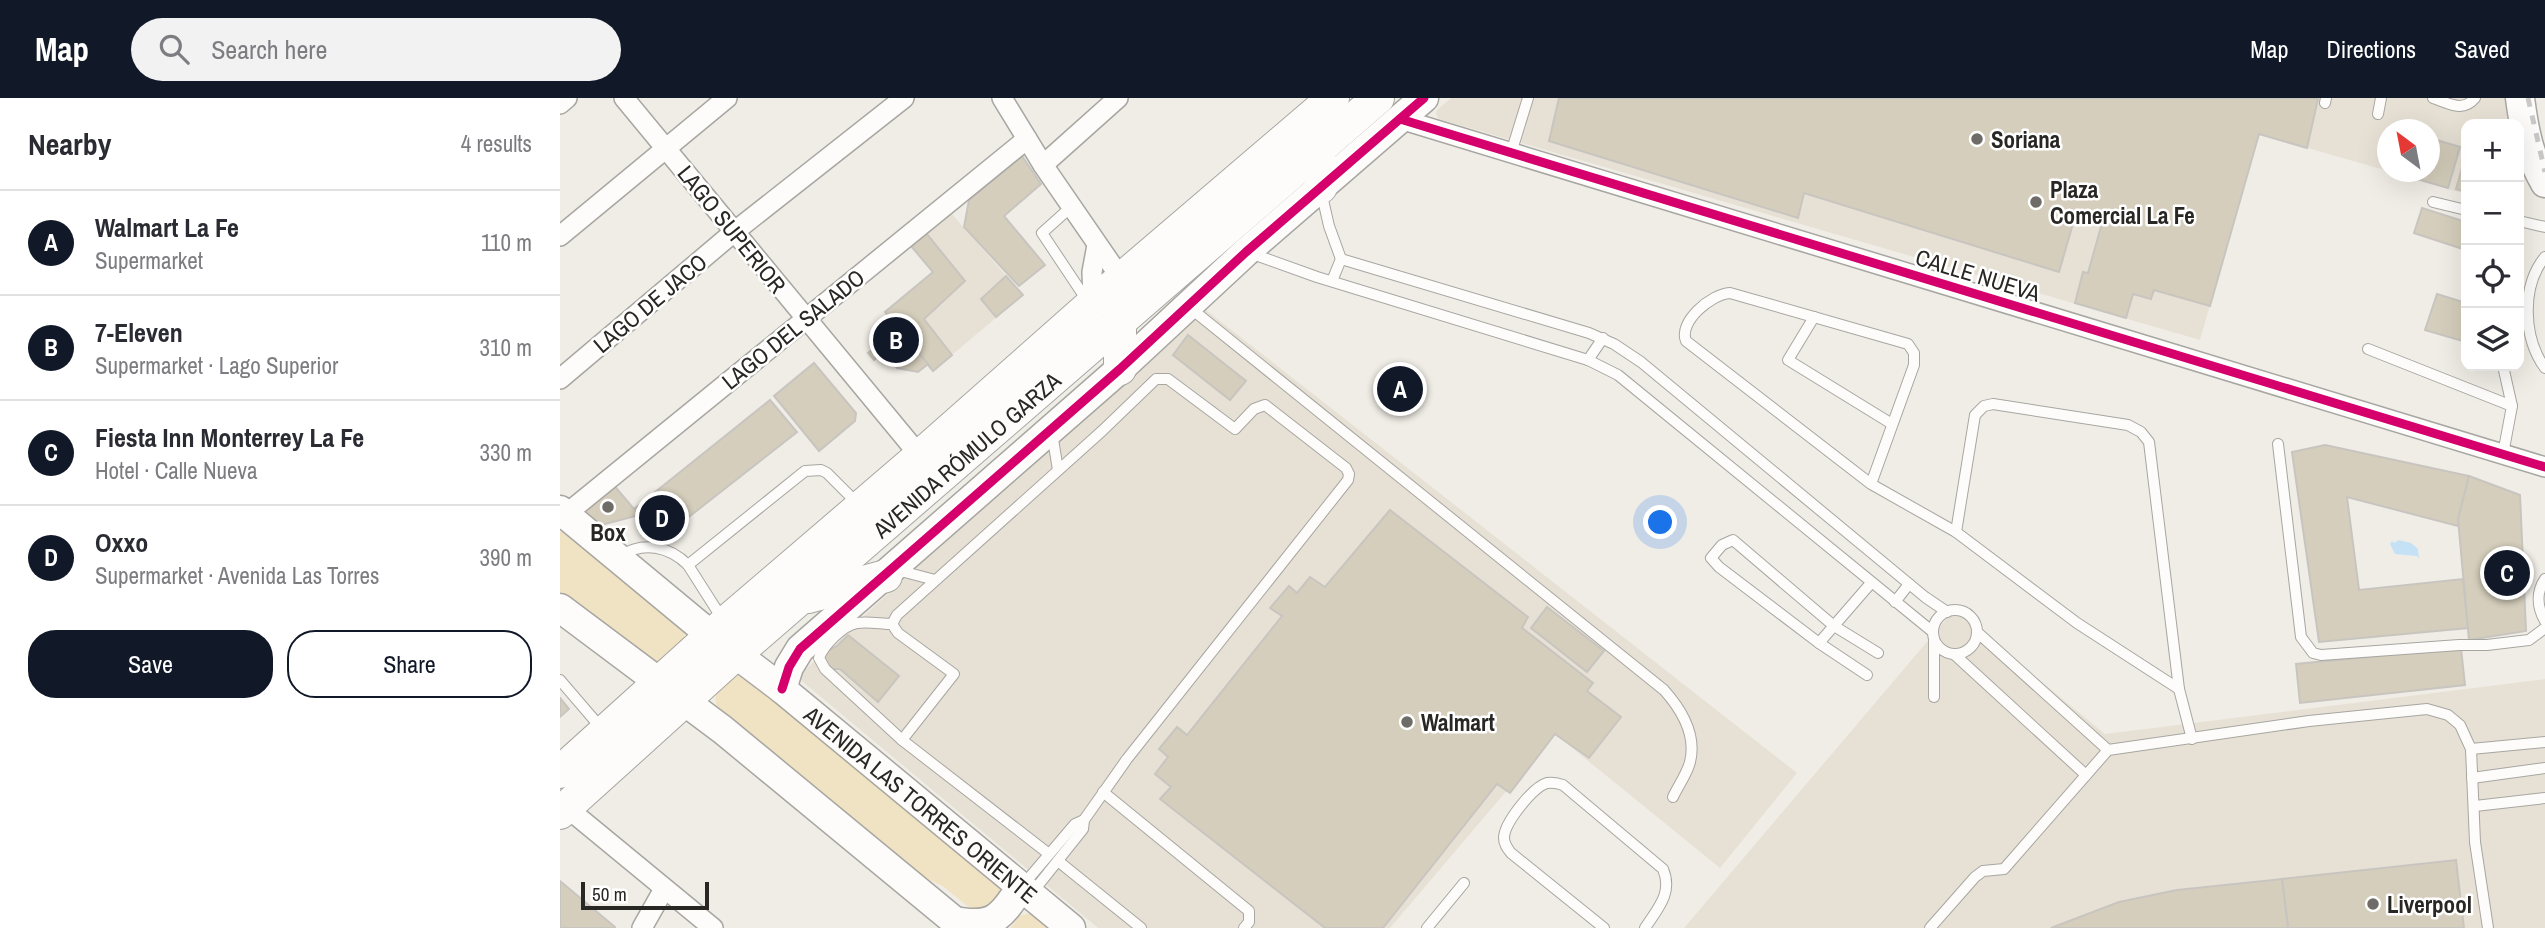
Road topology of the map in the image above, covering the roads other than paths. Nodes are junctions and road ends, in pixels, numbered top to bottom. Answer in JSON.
{"nodes":[{"id":1,"x":567,"y":98,"type":"edge"},
{"id":2,"x":624,"y":98,"type":"edge"},
{"id":3,"x":727,"y":98,"type":"edge"},
{"id":4,"x":904,"y":98,"type":"edge"},
{"id":5,"x":1002,"y":98,"type":"edge"},
{"id":6,"x":1118,"y":98,"type":"edge"},
{"id":7,"x":1333,"y":98,"type":"edge"},
{"id":8,"x":1424,"y":98,"type":"edge"},
{"id":9,"x":1528,"y":98,"type":"edge"},
{"id":10,"x":2381,"y":98,"type":"edge"},
{"id":11,"x":2432,"y":98,"type":"edge"},
{"id":12,"x":2475,"y":98,"type":"edge"},
{"id":13,"x":2519,"y":98,"type":"edge"},
{"id":14,"x":560,"y":104,"type":"edge"},
{"id":15,"x":1389,"y":108,"type":"edge"},
{"id":16,"x":2378,"y":114,"type":"dead end"},
{"id":17,"x":1027,"y":139,"type":"junction"},
{"id":18,"x":665,"y":148,"type":"junction"},
{"id":19,"x":1318,"y":149,"type":"junction"},
{"id":20,"x":1511,"y":154,"type":"junction"},
{"id":21,"x":1043,"y":165,"type":"junction"},
{"id":22,"x":2545,"y":183,"type":"edge"},
{"id":23,"x":1321,"y":187,"type":"junction"},
{"id":24,"x":2433,"y":202,"type":"dead end"},
{"id":25,"x":1071,"y":207,"type":"junction"},
{"id":26,"x":2461,"y":209,"type":"edge"},
{"id":27,"x":2524,"y":223,"type":"edge"},
{"id":28,"x":2545,"y":228,"type":"edge"},
{"id":29,"x":734,"y":232,"type":"junction"},
{"id":30,"x":560,"y":236,"type":"edge"},
{"id":31,"x":1097,"y":245,"type":"junction"},
{"id":32,"x":1247,"y":252,"type":"junction"},
{"id":33,"x":2545,"y":257,"type":"edge"},
{"id":34,"x":1341,"y":259,"type":"junction"},
{"id":35,"x":1332,"y":281,"type":"junction"},
{"id":36,"x":1127,"y":303,"type":"junction"},
{"id":37,"x":1092,"y":304,"type":"junction"},
{"id":38,"x":1188,"y":307,"type":"junction"},
{"id":39,"x":1814,"y":317,"type":"junction"},
{"id":40,"x":805,"y":319,"type":"junction"},
{"id":41,"x":1603,"y":338,"type":"junction"},
{"id":42,"x":2368,"y":349,"type":"dead end"},
{"id":43,"x":1588,"y":360,"type":"junction"},
{"id":44,"x":2545,"y":368,"type":"edge"},
{"id":45,"x":1120,"y":369,"type":"junction"},
{"id":46,"x":2504,"y":371,"type":"edge"},
{"id":47,"x":560,"y":379,"type":"edge"},
{"id":48,"x":2512,"y":406,"type":"junction"},
{"id":49,"x":1892,"y":424,"type":"junction"},
{"id":50,"x":1052,"y":430,"type":"junction"},
{"id":51,"x":2278,"y":444,"type":"dead end"},
{"id":52,"x":2503,"y":454,"type":"junction"},
{"id":53,"x":920,"y":456,"type":"junction"},
{"id":54,"x":2545,"y":467,"type":"edge"},
{"id":55,"x":1058,"y":470,"type":"junction"},
{"id":56,"x":1871,"y":484,"type":"junction"},
{"id":57,"x":861,"y":508,"type":"junction"},
{"id":58,"x":562,"y":515,"type":"edge"},
{"id":59,"x":1956,"y":532,"type":"junction"},
{"id":60,"x":617,"y":557,"type":"junction"},
{"id":61,"x":688,"y":565,"type":"junction"},
{"id":62,"x":890,"y":573,"type":"junction"},
{"id":63,"x":2545,"y":579,"type":"edge"},
{"id":64,"x":935,"y":580,"type":"junction"},
{"id":65,"x":1871,"y":583,"type":"junction"},
{"id":66,"x":1909,"y":584,"type":"junction"},
{"id":67,"x":800,"y":599,"type":"junction"},
{"id":68,"x":1895,"y":602,"type":"junction"},
{"id":69,"x":560,"y":608,"type":"edge"},
{"id":70,"x":1947,"y":612,"type":"junction"},
{"id":71,"x":2545,"y":621,"type":"edge"},
{"id":72,"x":892,"y":624,"type":"junction"},
{"id":73,"x":1834,"y":626,"type":"junction"},
{"id":74,"x":2545,"y":628,"type":"edge"},
{"id":75,"x":1978,"y":632,"type":"junction"},
{"id":76,"x":1933,"y":637,"type":"junction"},
{"id":77,"x":724,"y":638,"type":"junction"},
{"id":78,"x":1819,"y":643,"type":"junction"},
{"id":79,"x":1878,"y":653,"type":"dead end"},
{"id":80,"x":1955,"y":655,"type":"junction"},
{"id":81,"x":1867,"y":675,"type":"dead end"},
{"id":82,"x":560,"y":680,"type":"edge"},
{"id":83,"x":782,"y":689,"type":"junction"},
{"id":84,"x":2179,"y":689,"type":"junction"},
{"id":85,"x":673,"y":692,"type":"junction"},
{"id":86,"x":1934,"y":697,"type":"dead end"},
{"id":87,"x":605,"y":732,"type":"junction"},
{"id":88,"x":2192,"y":739,"type":"junction"},
{"id":89,"x":902,"y":740,"type":"junction"},
{"id":90,"x":2545,"y":742,"type":"edge"},
{"id":91,"x":2471,"y":749,"type":"junction"},
{"id":92,"x":2108,"y":750,"type":"junction"},
{"id":93,"x":2545,"y":768,"type":"edge"},
{"id":94,"x":560,"y":772,"type":"edge"},
{"id":95,"x":2086,"y":775,"type":"junction"},
{"id":96,"x":2472,"y":778,"type":"junction"},
{"id":97,"x":1104,"y":792,"type":"junction"},
{"id":98,"x":1673,"y":797,"type":"dead end"},
{"id":99,"x":2545,"y":798,"type":"edge"},
{"id":100,"x":2475,"y":806,"type":"junction"},
{"id":101,"x":563,"y":810,"type":"edge"},
{"id":102,"x":1054,"y":858,"type":"junction"},
{"id":103,"x":1464,"y":883,"type":"dead end"},
{"id":104,"x":664,"y":889,"type":"junction"},
{"id":105,"x":1026,"y":891,"type":"junction"},
{"id":106,"x":958,"y":924,"type":"edge"},
{"id":107,"x":642,"y":928,"type":"edge"},
{"id":108,"x":713,"y":928,"type":"edge"},
{"id":109,"x":1004,"y":928,"type":"edge"},
{"id":110,"x":1071,"y":928,"type":"edge"},
{"id":111,"x":1141,"y":928,"type":"edge"},
{"id":112,"x":1244,"y":928,"type":"edge"},
{"id":113,"x":1427,"y":928,"type":"edge"},
{"id":114,"x":1604,"y":928,"type":"edge"},
{"id":115,"x":1645,"y":928,"type":"edge"},
{"id":116,"x":1930,"y":928,"type":"edge"},
{"id":117,"x":2488,"y":928,"type":"edge"}],
"edges":[{"from":1,"to":14,"type":"street"},
{"from":2,"to":18,"type":"street","name":"LAGO SUPERIOR"},
{"from":3,"to":18,"type":"street"},
{"from":4,"to":29,"type":"street","name":"LAGO DE JACO"},
{"from":5,"to":17,"type":"street"},
{"from":6,"to":21,"type":"street"},
{"from":7,"to":36,"type":"main road","name":"AVENIDA RÓMULO GARZA"},
{"from":8,"to":15,"type":"street"},
{"from":9,"to":20,"type":"lane"},
{"from":10,"to":16,"type":"lane"},
{"from":11,"to":12,"type":"lane"},
{"from":13,"to":22,"type":"street"},
{"from":15,"to":19,"type":"main road","name":"AVENIDA RÓMULO GARZA"},
{"from":15,"to":20,"type":"street","name":"CALLE NUEVA"},
{"from":15,"to":23,"type":"street"},
{"from":17,"to":21,"type":"street"},
{"from":17,"to":40,"type":"street","name":"LAGO DEL SALADO"},
{"from":18,"to":29,"type":"street","name":"LAGO SUPERIOR"},
{"from":18,"to":30,"type":"street"},
{"from":19,"to":23,"type":"main road"},
{"from":19,"to":36,"type":"main road","name":"AVENIDA RÓMULO GARZA"},
{"from":20,"to":52,"type":"street","name":"CALLE NUEVA"},
{"from":21,"to":25,"type":"street"},
{"from":23,"to":32,"type":"street"},
{"from":23,"to":34,"type":"lane"},
{"from":24,"to":26,"type":"lane"},
{"from":25,"to":31,"type":"street"},
{"from":25,"to":37,"type":"lane"},
{"from":27,"to":28,"type":"lane"},
{"from":29,"to":40,"type":"street","name":"LAGO SUPERIOR"},
{"from":29,"to":47,"type":"street","name":"LAGO DE JACO"},
{"from":31,"to":36,"type":"street"},
{"from":31,"to":37,"type":"street"},
{"from":32,"to":35,"type":"lane"},
{"from":32,"to":38,"type":"street"},
{"from":33,"to":44,"type":"lane"},
{"from":34,"to":35,"type":"lane"},
{"from":34,"to":41,"type":"lane"},
{"from":35,"to":43,"type":"lane"},
{"from":36,"to":37,"type":"main road","name":"AVENIDA RÓMULO GARZA"},
{"from":36,"to":45,"type":"main road"},
{"from":36,"to":67,"type":"main road","name":"AVENIDA RÓMULO GARZA"},
{"from":37,"to":53,"type":"main road","name":"AVENIDA RÓMULO GARZA"},
{"from":38,"to":45,"type":"street"},
{"from":38,"to":98,"type":"lane"},
{"from":39,"to":49,"type":"lane"},
{"from":39,"to":49,"type":"lane"},
{"from":39,"to":56,"type":"lane"},
{"from":40,"to":53,"type":"street","name":"LAGO SUPERIOR"},
{"from":40,"to":58,"type":"street","name":"LAGO DEL SALADO"},
{"from":41,"to":43,"type":"lane"},
{"from":41,"to":66,"type":"lane"},
{"from":42,"to":48,"type":"lane"},
{"from":43,"to":65,"type":"lane"},
{"from":45,"to":50,"type":"street"},
{"from":46,"to":48,"type":"lane"},
{"from":48,"to":52,"type":"lane"},
{"from":49,"to":56,"type":"lane"},
{"from":50,"to":55,"type":"lane"},
{"from":50,"to":62,"type":"street"},
{"from":51,"to":74,"type":"lane"},
{"from":52,"to":54,"type":"street","name":"CALLE NUEVA"},
{"from":53,"to":57,"type":"main road","name":"AVENIDA RÓMULO GARZA"},
{"from":55,"to":64,"type":"lane"},
{"from":55,"to":97,"type":"lane"},
{"from":56,"to":59,"type":"lane"},
{"from":57,"to":61,"type":"lane"},
{"from":57,"to":77,"type":"main road","name":"AVENIDA RÓMULO GARZA"},
{"from":58,"to":60,"type":"street","name":"AVENIDA LAS TORRES ORIENTE"},
{"from":59,"to":84,"type":"lane"},
{"from":59,"to":84,"type":"lane"},
{"from":60,"to":61,"type":"lane"},
{"from":60,"to":77,"type":"street","name":"AVENIDA LAS TORRES ORIENTE"},
{"from":61,"to":77,"type":"lane"},
{"from":62,"to":64,"type":"lane"},
{"from":62,"to":67,"type":"main road"},
{"from":62,"to":83,"type":"street"},
{"from":63,"to":71,"type":"lane"},
{"from":64,"to":72,"type":"lane"},
{"from":65,"to":68,"type":"lane"},
{"from":65,"to":73,"type":"lane"},
{"from":66,"to":68,"type":"lane"},
{"from":66,"to":70,"type":"lane"},
{"from":67,"to":77,"type":"main road","name":"AVENIDA RÓMULO GARZA"},
{"from":68,"to":76,"type":"lane"},
{"from":69,"to":85,"type":"street"},
{"from":70,"to":75,"type":"lane"},
{"from":70,"to":76,"type":"lane"},
{"from":72,"to":89,"type":"lane"},
{"from":72,"to":89,"type":"lane"},
{"from":73,"to":78,"type":"lane"},
{"from":73,"to":78,"type":"lane"},
{"from":73,"to":79,"type":"lane"},
{"from":75,"to":80,"type":"lane"},
{"from":75,"to":92,"type":"lane"},
{"from":76,"to":80,"type":"lane"},
{"from":76,"to":86,"type":"lane"},
{"from":77,"to":83,"type":"street","name":"AVENIDA LAS TORRES ORIENTE"},
{"from":77,"to":85,"type":"main road","name":"AVENIDA RÓMULO GARZA"},
{"from":78,"to":81,"type":"lane"},
{"from":80,"to":95,"type":"lane"},
{"from":82,"to":87,"type":"lane"},
{"from":83,"to":105,"type":"street","name":"AVENIDA LAS TORRES ORIENTE"},
{"from":84,"to":88,"type":"lane"},
{"from":85,"to":87,"type":"main road","name":"AVENIDA RÓMULO GARZA"},
{"from":85,"to":101,"type":"main road","name":"AVENIDA RÓMULO GARZA"},
{"from":85,"to":106,"type":"street"},
{"from":87,"to":94,"type":"main road","name":"AVENIDA RÓMULO GARZA"},
{"from":88,"to":91,"type":"lane"},
{"from":88,"to":92,"type":"lane"},
{"from":89,"to":102,"type":"lane"},
{"from":90,"to":91,"type":"lane"},
{"from":91,"to":96,"type":"lane"},
{"from":92,"to":95,"type":"lane"},
{"from":93,"to":96,"type":"lane"},
{"from":95,"to":116,"type":"lane"},
{"from":96,"to":100,"type":"lane"},
{"from":97,"to":102,"type":"lane"},
{"from":97,"to":112,"type":"lane"},
{"from":99,"to":100,"type":"lane"},
{"from":100,"to":117,"type":"lane"},
{"from":101,"to":104,"type":"street"},
{"from":102,"to":105,"type":"lane"},
{"from":102,"to":111,"type":"lane"},
{"from":103,"to":113,"type":"lane"},
{"from":104,"to":107,"type":"street"},
{"from":104,"to":108,"type":"street"},
{"from":105,"to":106,"type":"street"},
{"from":105,"to":109,"type":"street"},
{"from":105,"to":110,"type":"street","name":"AVENIDA LAS TORRES ORIENTE"},
{"from":114,"to":115,"type":"lane"}]}
